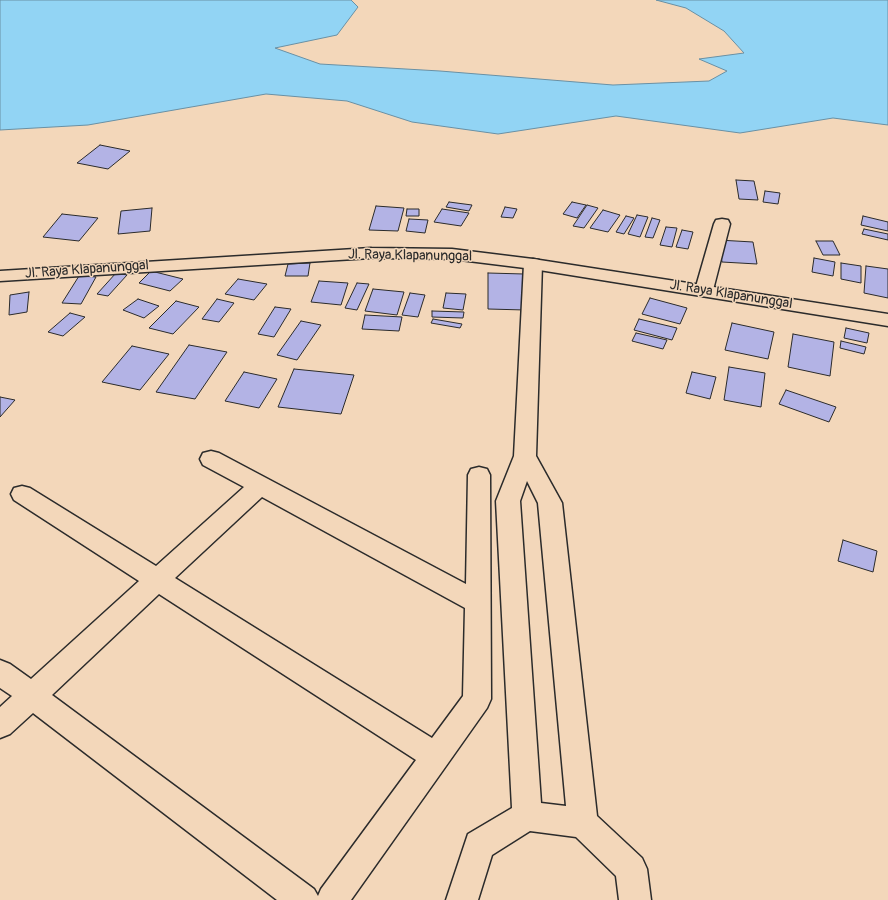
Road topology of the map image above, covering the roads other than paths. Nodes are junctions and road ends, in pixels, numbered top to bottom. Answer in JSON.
{"nodes":[{"id":1,"x":722,"y":224,"type":"dead end"},
{"id":2,"x":533,"y":264,"type":"junction"},
{"id":3,"x":0,"y":276,"type":"edge"},
{"id":4,"x":704,"y":290,"type":"junction"},
{"id":5,"x":888,"y":320,"type":"edge"},
{"id":6,"x":525,"y":456,"type":"junction"},
{"id":7,"x":211,"y":459,"type":"dead end"},
{"id":8,"x":479,"y":475,"type":"dead end"},
{"id":9,"x":260,"y":485,"type":"junction"},
{"id":10,"x":22,"y":494,"type":"dead end"},
{"id":11,"x":157,"y":580,"type":"junction"},
{"id":12,"x":479,"y":603,"type":"junction"},
{"id":13,"x":0,"y":672,"type":"edge"},
{"id":14,"x":32,"y":696,"type":"junction"},
{"id":15,"x":0,"y":725,"type":"edge"},
{"id":16,"x":436,"y":757,"type":"junction"},
{"id":17,"x":527,"y":816,"type":"junction"},
{"id":18,"x":583,"y":823,"type":"junction"},
{"id":19,"x":303,"y":900,"type":"edge"},
{"id":20,"x":332,"y":900,"type":"edge"},
{"id":21,"x":462,"y":900,"type":"edge"},
{"id":22,"x":635,"y":900,"type":"edge"}],
"edges":[{"from":1,"to":4,"type":"street"},
{"from":2,"to":3,"type":"street","name":"Jl. Raya Klapanunggal"},
{"from":2,"to":4,"type":"street","name":"Jl. Raya Klapanunggal"},
{"from":2,"to":6,"type":"street"},
{"from":4,"to":5,"type":"street","name":"Jl. Raya Klapanunggal"},
{"from":6,"to":17,"type":"street"},
{"from":6,"to":18,"type":"street"},
{"from":7,"to":9,"type":"street"},
{"from":8,"to":12,"type":"street"},
{"from":9,"to":11,"type":"street"},
{"from":9,"to":12,"type":"street"},
{"from":10,"to":11,"type":"street"},
{"from":11,"to":14,"type":"street"},
{"from":11,"to":16,"type":"street"},
{"from":12,"to":16,"type":"street"},
{"from":13,"to":14,"type":"street"},
{"from":14,"to":15,"type":"street"},
{"from":14,"to":19,"type":"street"},
{"from":16,"to":20,"type":"street"},
{"from":17,"to":18,"type":"street"},
{"from":17,"to":21,"type":"street"},
{"from":18,"to":22,"type":"street"}]}
